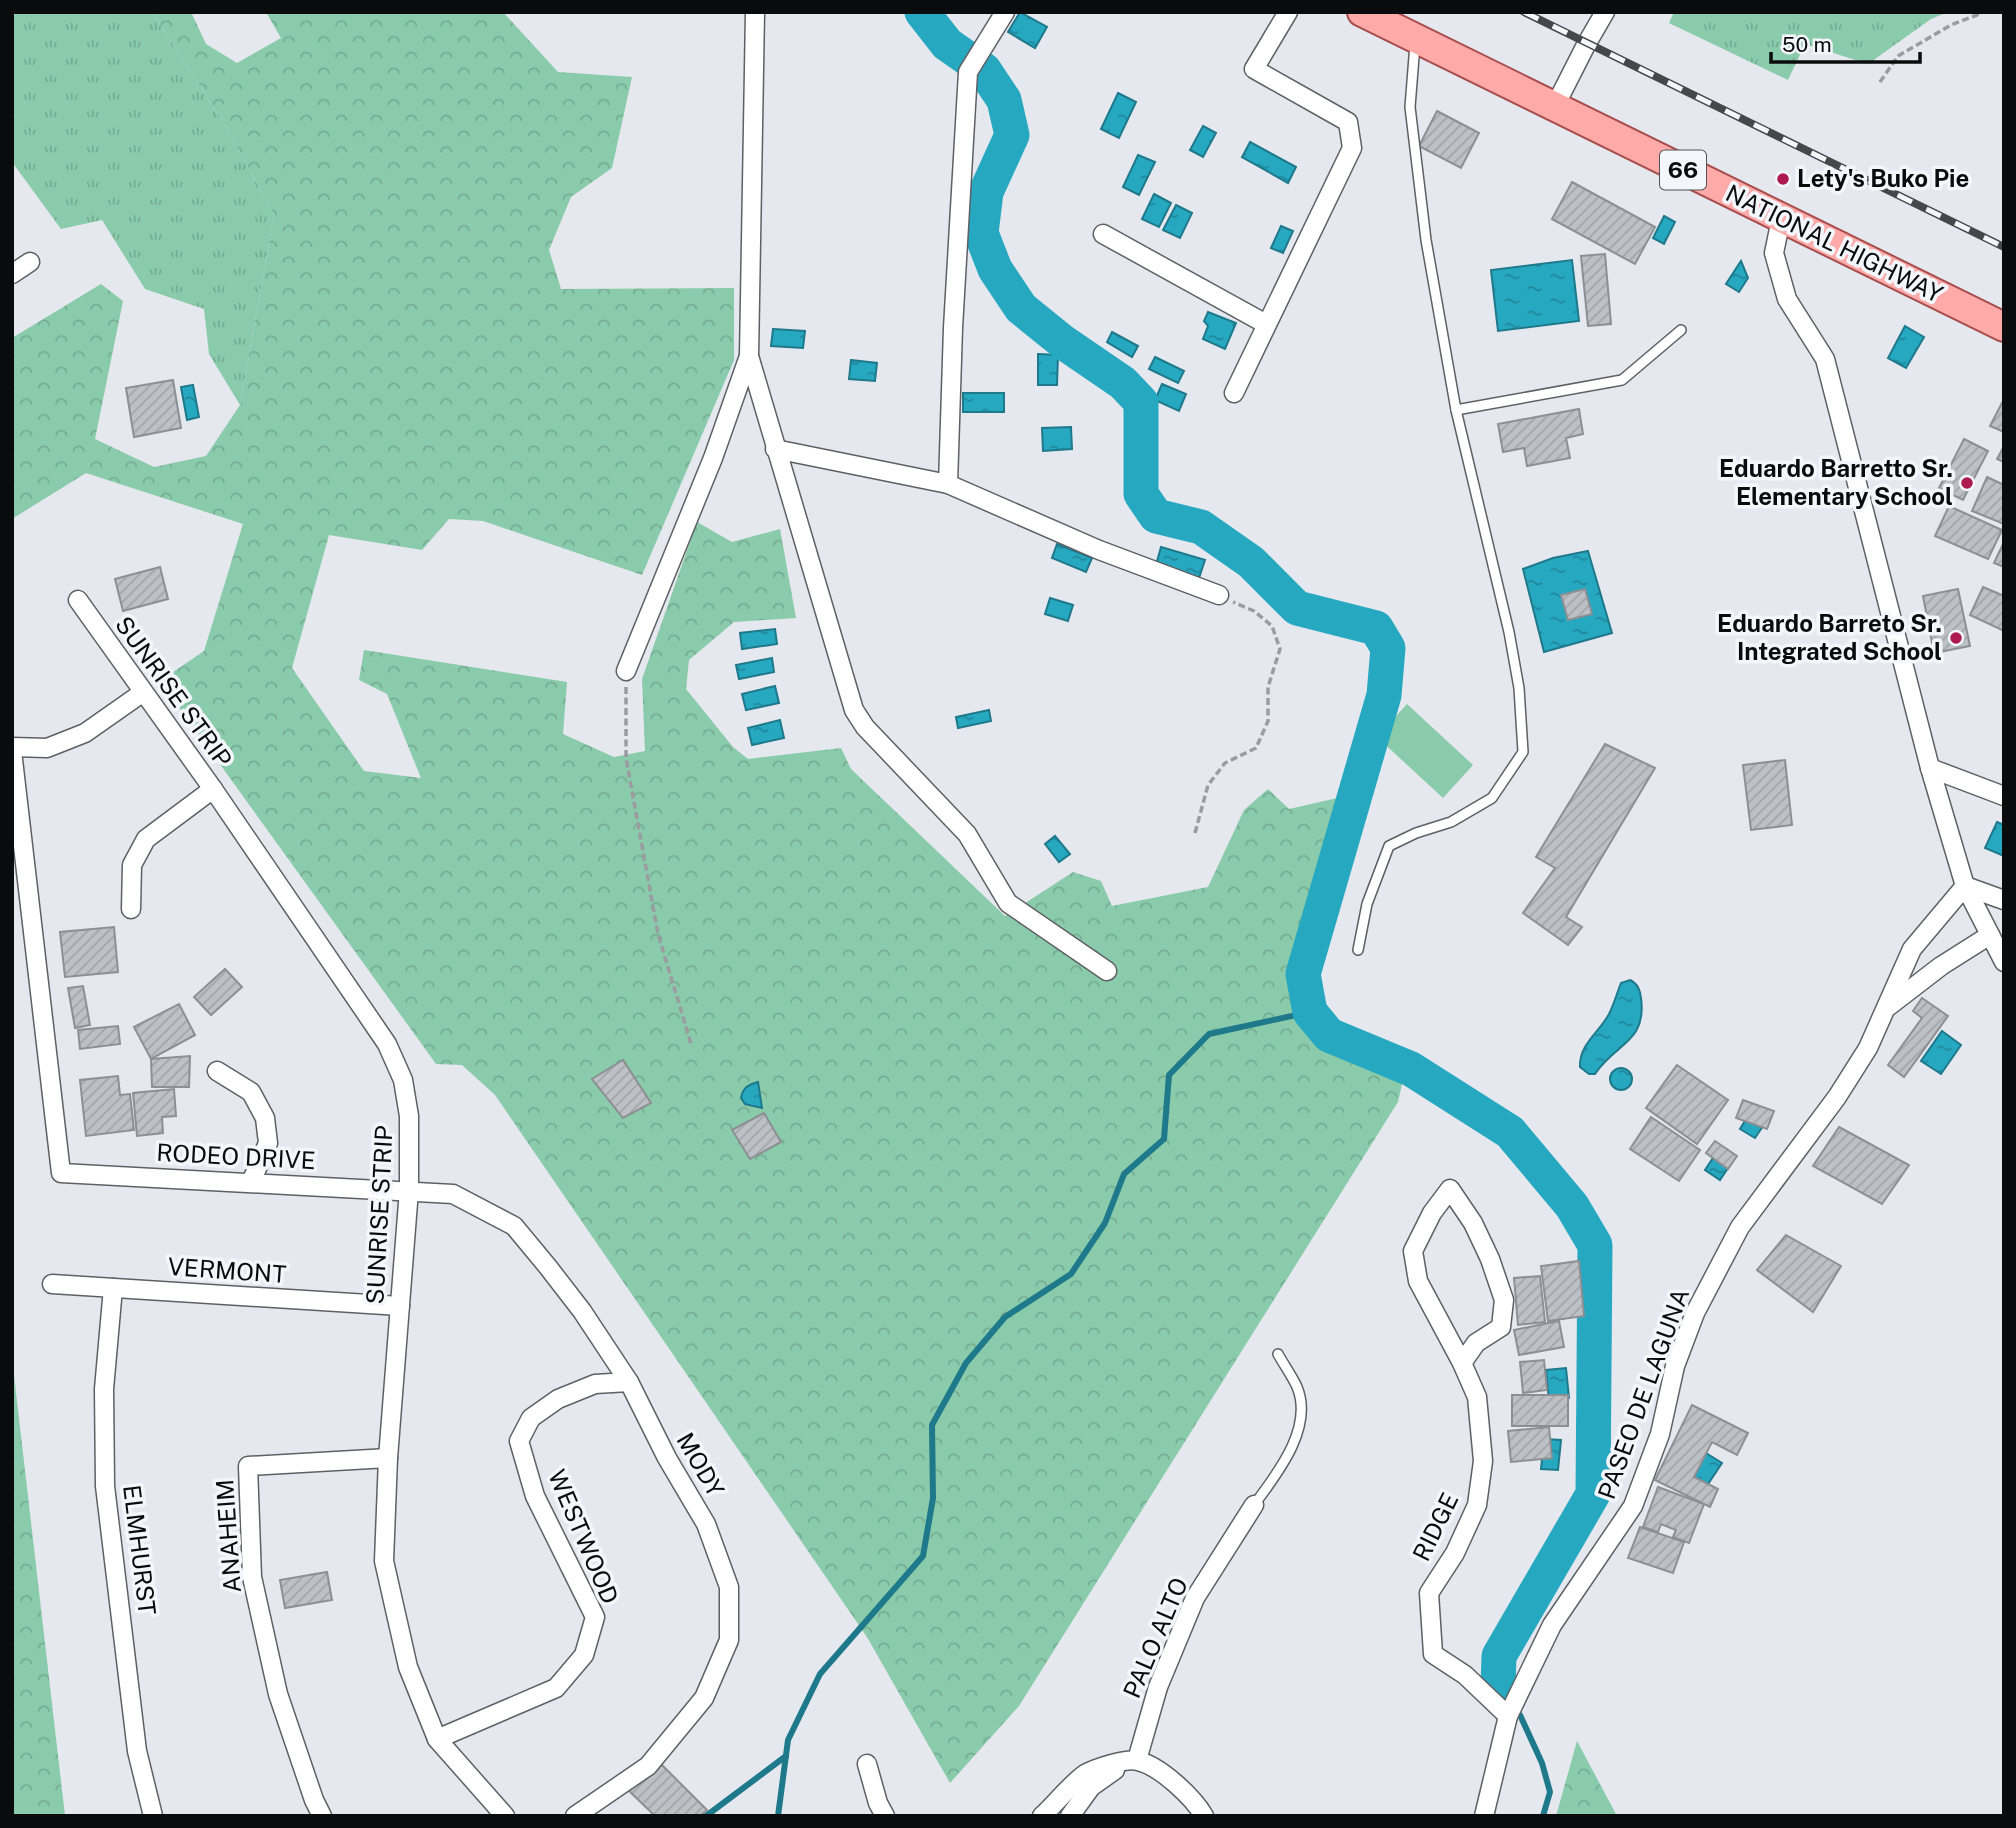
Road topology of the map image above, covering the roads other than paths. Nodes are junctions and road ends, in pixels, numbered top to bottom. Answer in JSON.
{"nodes":[{"id":1,"x":755,"y":12,"type":"edge"},
{"id":2,"x":1005,"y":12,"type":"edge"},
{"id":3,"x":1287,"y":12,"type":"edge"},
{"id":4,"x":1362,"y":12,"type":"edge"},
{"id":5,"x":1605,"y":12,"type":"edge"},
{"id":6,"x":1416,"y":38,"type":"junction"},
{"id":7,"x":1555,"y":106,"type":"junction"},
{"id":8,"x":1782,"y":219,"type":"junction"},
{"id":9,"x":1103,"y":234,"type":"dead end"},
{"id":10,"x":12,"y":256,"type":"edge"},
{"id":11,"x":12,"y":274,"type":"edge"},
{"id":12,"x":1266,"y":324,"type":"junction"},
{"id":13,"x":2004,"y":327,"type":"edge"},
{"id":14,"x":1681,"y":330,"type":"dead end"},
{"id":15,"x":749,"y":356,"type":"junction"},
{"id":16,"x":1234,"y":393,"type":"dead end"},
{"id":17,"x":1456,"y":410,"type":"junction"},
{"id":18,"x":775,"y":449,"type":"junction"},
{"id":19,"x":948,"y":484,"type":"junction"},
{"id":20,"x":1219,"y":595,"type":"road end"},
{"id":21,"x":78,"y":600,"type":"dead end"},
{"id":22,"x":626,"y":671,"type":"road end"},
{"id":23,"x":142,"y":693,"type":"junction"},
{"id":24,"x":12,"y":749,"type":"edge"},
{"id":25,"x":1930,"y":768,"type":"junction"},
{"id":26,"x":213,"y":789,"type":"junction"},
{"id":27,"x":2004,"y":796,"type":"edge"},
{"id":28,"x":1965,"y":886,"type":"junction"},
{"id":29,"x":2004,"y":900,"type":"edge"},
{"id":30,"x":131,"y":909,"type":"dead end"},
{"id":31,"x":1990,"y":935,"type":"junction"},
{"id":32,"x":1357,"y":950,"type":"dead end"},
{"id":33,"x":2004,"y":962,"type":"edge"},
{"id":34,"x":1107,"y":971,"type":"dead end"},
{"id":35,"x":1889,"y":1006,"type":"junction"},
{"id":36,"x":217,"y":1071,"type":"dead end"},
{"id":37,"x":251,"y":1182,"type":"junction"},
{"id":38,"x":409,"y":1190,"type":"junction"},
{"id":39,"x":52,"y":1284,"type":"dead end"},
{"id":40,"x":113,"y":1288,"type":"junction"},
{"id":41,"x":400,"y":1306,"type":"junction"},
{"id":42,"x":1278,"y":1354,"type":"dead end"},
{"id":43,"x":1462,"y":1363,"type":"junction"},
{"id":44,"x":629,"y":1382,"type":"junction"},
{"id":45,"x":388,"y":1458,"type":"junction"},
{"id":46,"x":1254,"y":1505,"type":"joint"},
{"id":47,"x":1508,"y":1716,"type":"junction"},
{"id":48,"x":437,"y":1739,"type":"junction"},
{"id":49,"x":1137,"y":1760,"type":"junction"},
{"id":50,"x":867,"y":1764,"type":"dead end"},
{"id":51,"x":153,"y":1816,"type":"edge"},
{"id":52,"x":322,"y":1816,"type":"edge"},
{"id":53,"x":505,"y":1816,"type":"edge"},
{"id":54,"x":575,"y":1816,"type":"edge"},
{"id":55,"x":885,"y":1816,"type":"edge"},
{"id":56,"x":1042,"y":1816,"type":"edge"},
{"id":57,"x":1070,"y":1816,"type":"edge"},
{"id":58,"x":1204,"y":1816,"type":"edge"},
{"id":59,"x":1484,"y":1816,"type":"edge"}],
"edges":[{"from":1,"to":15,"type":"street"},
{"from":2,"to":19,"type":"street"},
{"from":3,"to":12,"type":"street"},
{"from":4,"to":6,"type":"main road","name":"NATIONAL HIGHWAY","number":"66"},
{"from":5,"to":7,"type":"street"},
{"from":6,"to":7,"type":"main road","name":"NATIONAL HIGHWAY","number":"66"},
{"from":6,"to":17,"type":"lane"},
{"from":7,"to":8,"type":"main road","name":"NATIONAL HIGHWAY","number":"66"},
{"from":8,"to":13,"type":"main road","name":"NATIONAL HIGHWAY","number":"66"},
{"from":8,"to":25,"type":"street"},
{"from":9,"to":12,"type":"street"},
{"from":10,"to":11,"type":"street"},
{"from":12,"to":16,"type":"street"},
{"from":14,"to":17,"type":"lane"},
{"from":15,"to":18,"type":"street"},
{"from":15,"to":22,"type":"street"},
{"from":17,"to":32,"type":"lane"},
{"from":18,"to":19,"type":"street"},
{"from":18,"to":34,"type":"street"},
{"from":19,"to":20,"type":"street"},
{"from":21,"to":23,"type":"street","name":"SUNRISE STRIP"},
{"from":23,"to":24,"type":"street"},
{"from":23,"to":26,"type":"street","name":"SUNRISE STRIP"},
{"from":24,"to":37,"type":"street","name":"RODEO DRIVE"},
{"from":25,"to":27,"type":"street"},
{"from":25,"to":28,"type":"street"},
{"from":26,"to":30,"type":"street"},
{"from":26,"to":38,"type":"street","name":"SUNRISE STRIP"},
{"from":28,"to":29,"type":"street"},
{"from":28,"to":31,"type":"street"},
{"from":28,"to":35,"type":"street","name":"PASEO DE LAGUNA"},
{"from":31,"to":33,"type":"street"},
{"from":31,"to":35,"type":"street","name":"PASEO DE LAGUNA"},
{"from":35,"to":47,"type":"street","name":"PASEO DE LAGUNA"},
{"from":36,"to":37,"type":"street"},
{"from":37,"to":38,"type":"street","name":"RODEO DRIVE"},
{"from":38,"to":41,"type":"street","name":"SUNRISE STRIP"},
{"from":38,"to":44,"type":"street","name":"MODY"},
{"from":39,"to":40,"type":"street","name":"VERMONT"},
{"from":40,"to":41,"type":"street","name":"VERMONT"},
{"from":40,"to":51,"type":"street","name":"ELMHURST"},
{"from":41,"to":45,"type":"street","name":"SUNRISE STRIP"},
{"from":42,"to":46,"type":"lane"},
{"from":43,"to":43,"type":"street","name":"RIDGE"},
{"from":43,"to":47,"type":"street","name":"RIDGE"},
{"from":44,"to":48,"type":"street","name":"WESTWOOD"},
{"from":44,"to":54,"type":"street","name":"MODY"},
{"from":45,"to":48,"type":"street","name":"SUNRISE STRIP"},
{"from":45,"to":52,"type":"street","name":"ANAHEIM"},
{"from":46,"to":49,"type":"street","name":"PALO ALTO"},
{"from":47,"to":59,"type":"street","name":"PASEO DE LAGUNA"},
{"from":48,"to":53,"type":"street","name":"SUNRISE STRIP"},
{"from":49,"to":56,"type":"street"},
{"from":49,"to":57,"type":"street"},
{"from":49,"to":58,"type":"street"},
{"from":50,"to":55,"type":"street"}]}
